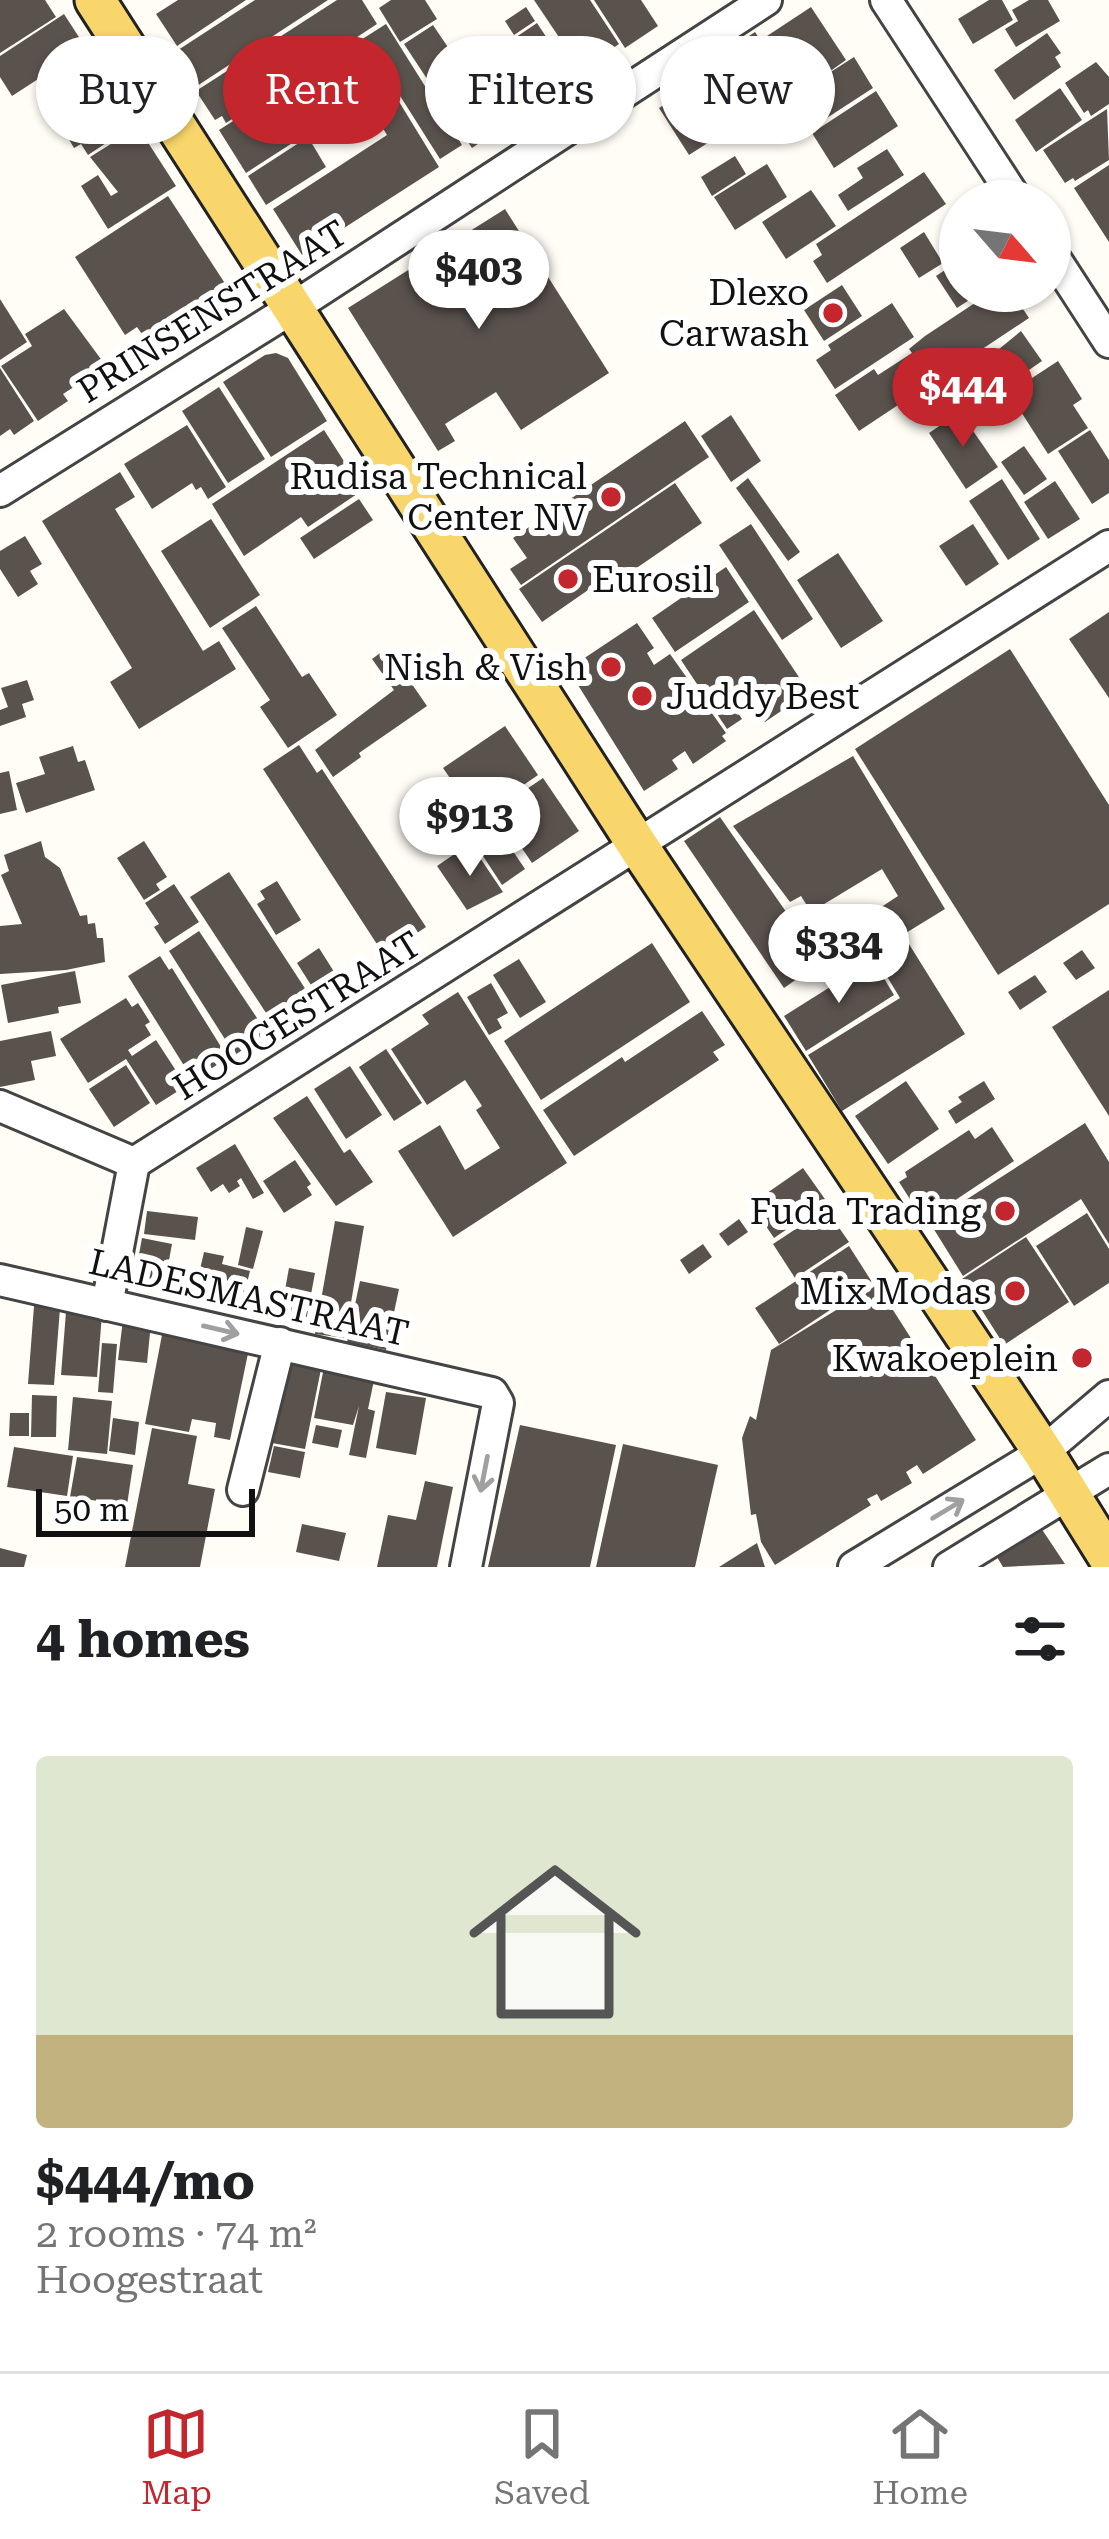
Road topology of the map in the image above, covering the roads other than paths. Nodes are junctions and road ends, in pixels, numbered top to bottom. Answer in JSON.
{"nodes":[{"id":1,"x":95,"y":0,"type":"edge"},
{"id":2,"x":766,"y":0,"type":"edge"},
{"id":3,"x":886,"y":0,"type":"edge"},
{"id":4,"x":1003,"y":180,"type":"edge"},
{"id":5,"x":1071,"y":283,"type":"edge"},
{"id":6,"x":291,"y":309,"type":"junction"},
{"id":7,"x":1109,"y":342,"type":"edge"},
{"id":8,"x":0,"y":491,"type":"edge"},
{"id":9,"x":1109,"y":546,"type":"edge"},
{"id":10,"x":638,"y":846,"type":"junction"},
{"id":11,"x":0,"y":1106,"type":"edge"},
{"id":12,"x":134,"y":1163,"type":"junction"},
{"id":13,"x":0,"y":1280,"type":"edge"},
{"id":14,"x":107,"y":1305,"type":"junction"},
{"id":15,"x":280,"y":1343,"type":"junction"},
{"id":16,"x":1109,"y":1396,"type":"edge"},
{"id":17,"x":1043,"y":1452,"type":"junction"},
{"id":18,"x":1109,"y":1469,"type":"edge"},
{"id":19,"x":243,"y":1490,"type":"dead end"},
{"id":20,"x":1069,"y":1494,"type":"junction"},
{"id":21,"x":1109,"y":1558,"type":"edge"},
{"id":22,"x":466,"y":1567,"type":"edge"},
{"id":23,"x":854,"y":1567,"type":"edge"},
{"id":24,"x":949,"y":1567,"type":"edge"}],
"edges":[{"from":1,"to":6,"type":"main road"},
{"from":2,"to":6,"type":"street","name":"PRINSENSTRAAT"},
{"from":3,"to":4,"type":"street"},
{"from":5,"to":7,"type":"street"},
{"from":6,"to":8,"type":"street","name":"PRINSENSTRAAT"},
{"from":6,"to":10,"type":"main road"},
{"from":9,"to":10,"type":"street","name":"HOOGESTRAAT"},
{"from":10,"to":12,"type":"street","name":"HOOGESTRAAT"},
{"from":10,"to":17,"type":"main road"},
{"from":11,"to":12,"type":"street"},
{"from":12,"to":14,"type":"street"},
{"from":13,"to":14,"type":"street","name":"LADESMASTRAAT"},
{"from":14,"to":15,"type":"street","name":"LADESMASTRAAT","one_way":true},
{"from":15,"to":19,"type":"street"},
{"from":15,"to":22,"type":"street","name":"LADESMASTRAAT","one_way":true},
{"from":16,"to":17,"type":"street"},
{"from":17,"to":20,"type":"main road"},
{"from":23,"to":17,"type":"street","one_way":true},
{"from":18,"to":20,"type":"street"},
{"from":20,"to":21,"type":"main road"},
{"from":20,"to":24,"type":"street"}]}
